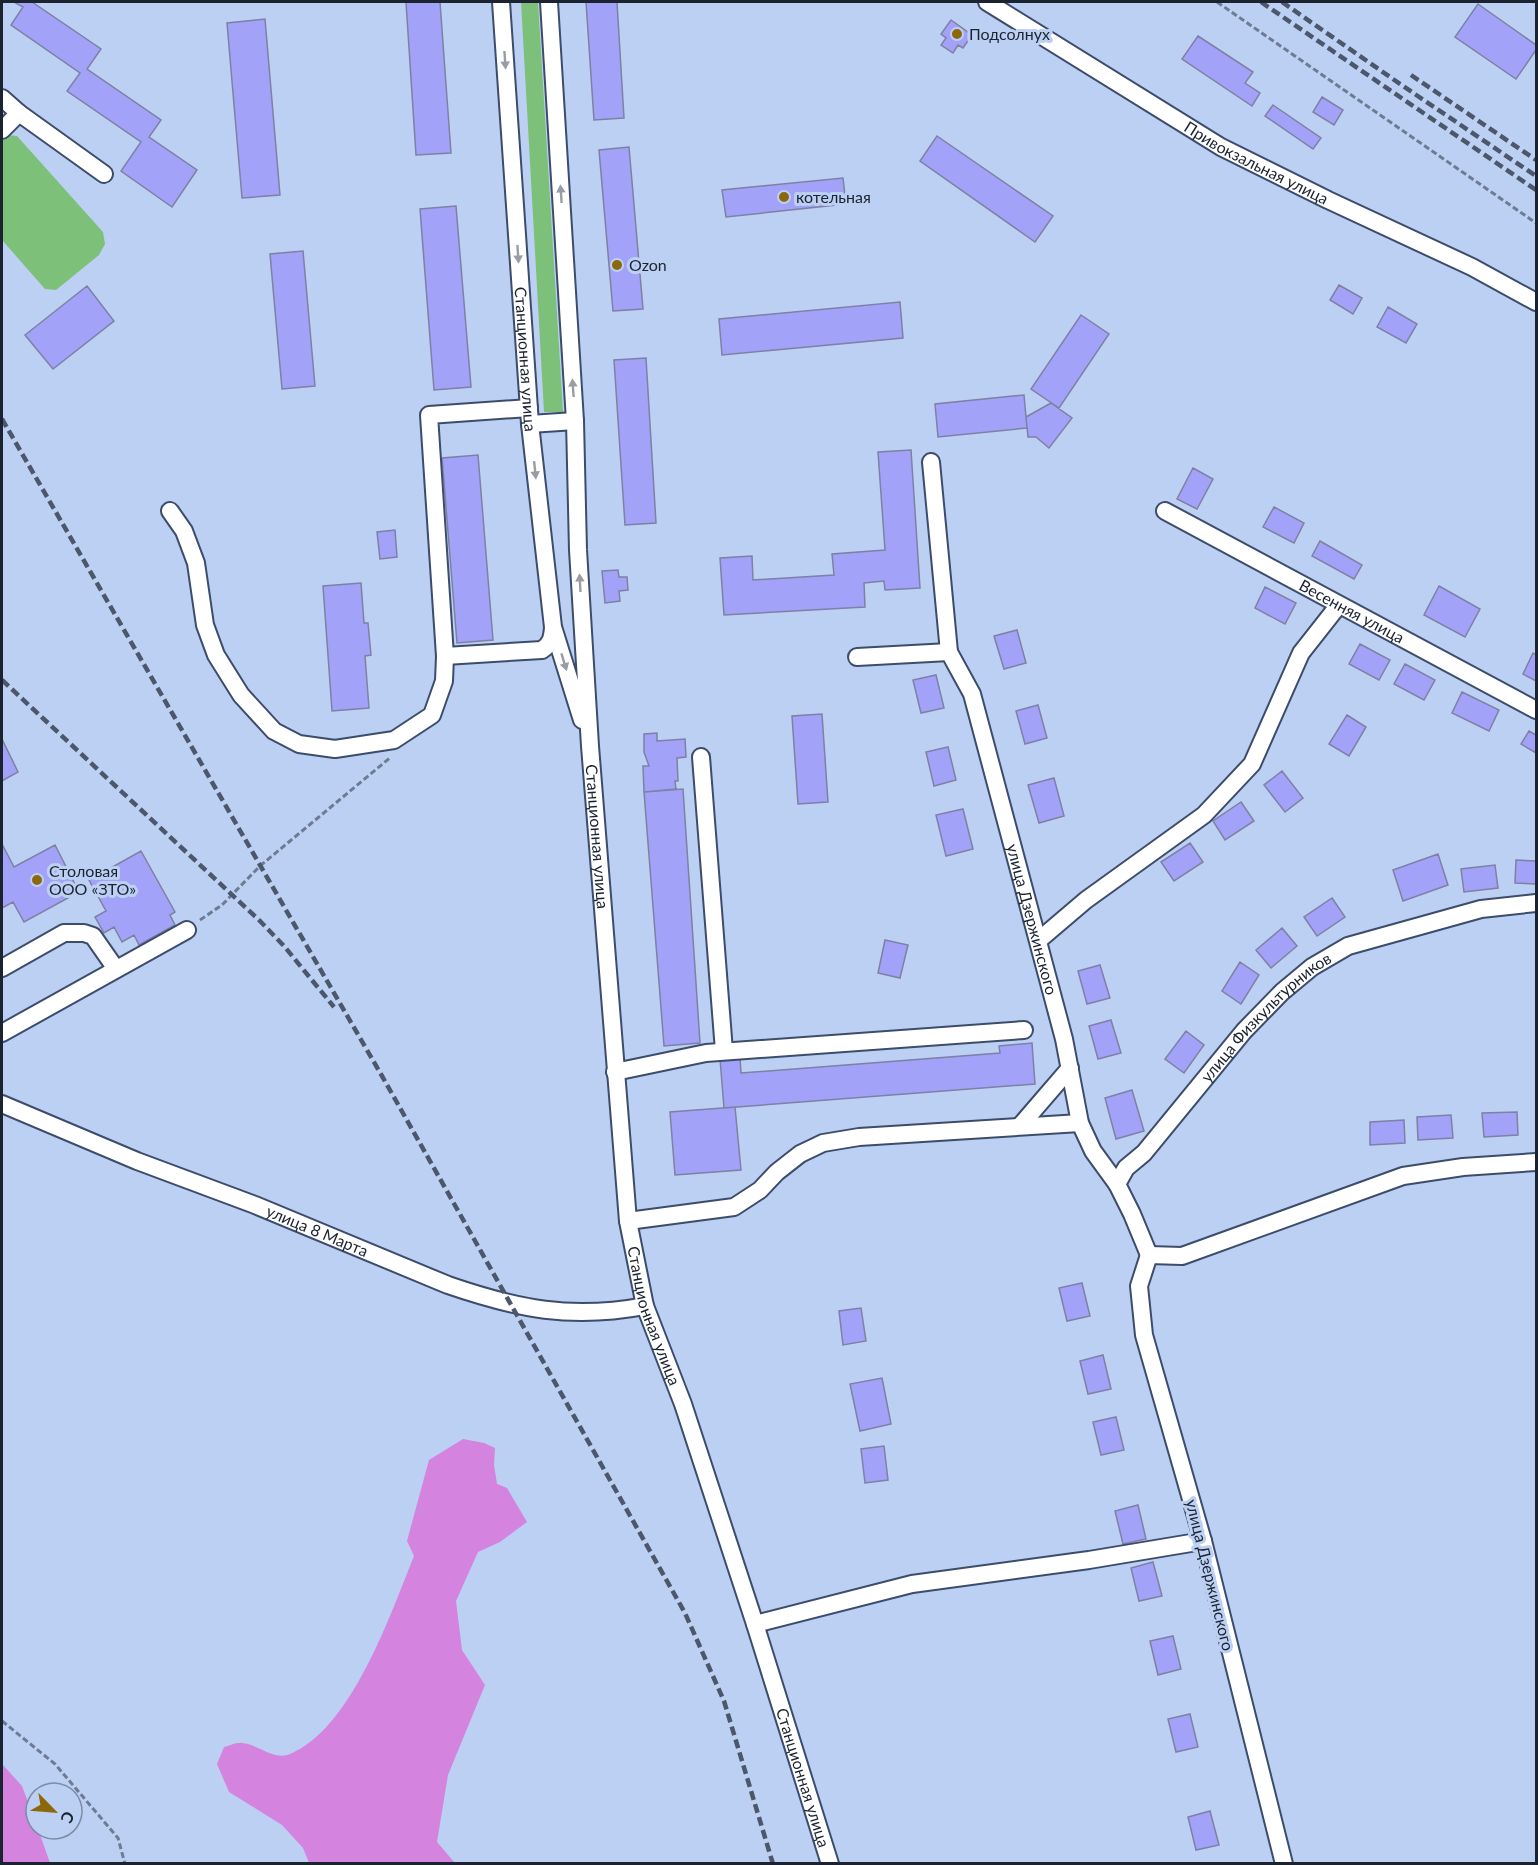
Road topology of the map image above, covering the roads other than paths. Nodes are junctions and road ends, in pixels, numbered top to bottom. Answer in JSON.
{"nodes":[{"id":1,"x":501,"y":2,"type":"edge"},
{"id":2,"x":549,"y":2,"type":"edge"},
{"id":3,"x":987,"y":2,"type":"edge"},
{"id":4,"x":2,"y":98,"type":"edge"},
{"id":5,"x":19,"y":114,"type":"junction"},
{"id":6,"x":2,"y":130,"type":"edge"},
{"id":7,"x":104,"y":174,"type":"dead end"},
{"id":8,"x":1536,"y":302,"type":"edge"},
{"id":9,"x":529,"y":416,"type":"junction"},
{"id":10,"x":575,"y":422,"type":"junction"},
{"id":11,"x":930,"y":462,"type":"dead end"},
{"id":12,"x":170,"y":511,"type":"dead end"},
{"id":13,"x":1165,"y":511,"type":"dead end"},
{"id":14,"x":1338,"y":606,"type":"junction"},
{"id":15,"x":553,"y":627,"type":"junction"},
{"id":16,"x":949,"y":652,"type":"junction"},
{"id":17,"x":445,"y":656,"type":"junction"},
{"id":18,"x":857,"y":657,"type":"dead end"},
{"id":19,"x":1536,"y":710,"type":"edge"},
{"id":20,"x":590,"y":746,"type":"junction"},
{"id":21,"x":701,"y":757,"type":"dead end"},
{"id":22,"x":1536,"y":903,"type":"edge"},
{"id":23,"x":187,"y":930,"type":"road end"},
{"id":24,"x":1039,"y":940,"type":"junction"},
{"id":25,"x":2,"y":968,"type":"edge"},
{"id":26,"x":116,"y":969,"type":"junction"},
{"id":27,"x":1024,"y":1030,"type":"dead end"},
{"id":28,"x":2,"y":1033,"type":"edge"},
{"id":29,"x":724,"y":1052,"type":"junction"},
{"id":30,"x":1070,"y":1068,"type":"junction"},
{"id":31,"x":615,"y":1072,"type":"junction"},
{"id":32,"x":2,"y":1104,"type":"edge"},
{"id":33,"x":1080,"y":1123,"type":"junction"},
{"id":34,"x":1020,"y":1126,"type":"junction"},
{"id":35,"x":1536,"y":1162,"type":"edge"},
{"id":36,"x":1102,"y":1163,"type":"junction"},
{"id":37,"x":1126,"y":1168,"type":"junction"},
{"id":38,"x":1117,"y":1184,"type":"junction"},
{"id":39,"x":628,"y":1221,"type":"junction"},
{"id":40,"x":1149,"y":1254,"type":"junction"},
{"id":41,"x":645,"y":1306,"type":"junction"},
{"id":42,"x":1203,"y":1541,"type":"junction"},
{"id":43,"x":755,"y":1624,"type":"junction"},
{"id":44,"x":830,"y":1863,"type":"edge"},
{"id":45,"x":1284,"y":1863,"type":"edge"}],
"edges":[{"from":1,"to":9,"type":"street","name":"Станционная улица","one_way":true},
{"from":10,"to":2,"type":"street","name":"Станционная улица","one_way":true},
{"from":3,"to":8,"type":"street","name":"Привокзальная улица"},
{"from":4,"to":5,"type":"street"},
{"from":5,"to":6,"type":"street"},
{"from":5,"to":7,"type":"street"},
{"from":9,"to":10,"type":"street"},
{"from":9,"to":15,"type":"street","name":"Станционная улица","one_way":true},
{"from":9,"to":17,"type":"street"},
{"from":20,"to":10,"type":"street","name":"Станционная улица","one_way":true},
{"from":11,"to":16,"type":"street"},
{"from":12,"to":17,"type":"street"},
{"from":13,"to":14,"type":"street","name":"Весенняя улица"},
{"from":14,"to":19,"type":"street","name":"Весенняя улица"},
{"from":14,"to":24,"type":"street"},
{"from":15,"to":17,"type":"street"},
{"from":15,"to":20,"type":"street","name":"Станционная улица","one_way":true},
{"from":16,"to":18,"type":"street"},
{"from":16,"to":24,"type":"street","name":"улица Дзержинского"},
{"from":20,"to":31,"type":"street","name":"Станционная улица"},
{"from":21,"to":29,"type":"street"},
{"from":22,"to":37,"type":"street","name":"улица Физкультурников"},
{"from":23,"to":26,"type":"street"},
{"from":24,"to":30,"type":"street","name":"улица Дзержинского"},
{"from":25,"to":26,"type":"street"},
{"from":26,"to":28,"type":"street"},
{"from":27,"to":29,"type":"street"},
{"from":29,"to":31,"type":"street"},
{"from":30,"to":33,"type":"street","name":"улица Дзержинского"},
{"from":30,"to":34,"type":"street"},
{"from":31,"to":39,"type":"street","name":"Станционная улица"},
{"from":32,"to":41,"type":"street","name":"улица 8 Марта"},
{"from":33,"to":34,"type":"street"},
{"from":33,"to":36,"type":"street","name":"улица Дзержинского"},
{"from":34,"to":39,"type":"street"},
{"from":35,"to":40,"type":"street"},
{"from":36,"to":37,"type":"street"},
{"from":36,"to":38,"type":"street","name":"улица Дзержинского"},
{"from":37,"to":38,"type":"street","name":"улица Физкультурников"},
{"from":38,"to":40,"type":"street"},
{"from":39,"to":41,"type":"street","name":"Станционная улица"},
{"from":40,"to":42,"type":"street","name":"улица Дзержинского"},
{"from":41,"to":43,"type":"street","name":"Станционная улица"},
{"from":42,"to":43,"type":"street"},
{"from":42,"to":45,"type":"street","name":"улица Дзержинского"},
{"from":43,"to":44,"type":"street","name":"Станционная улица"}]}
